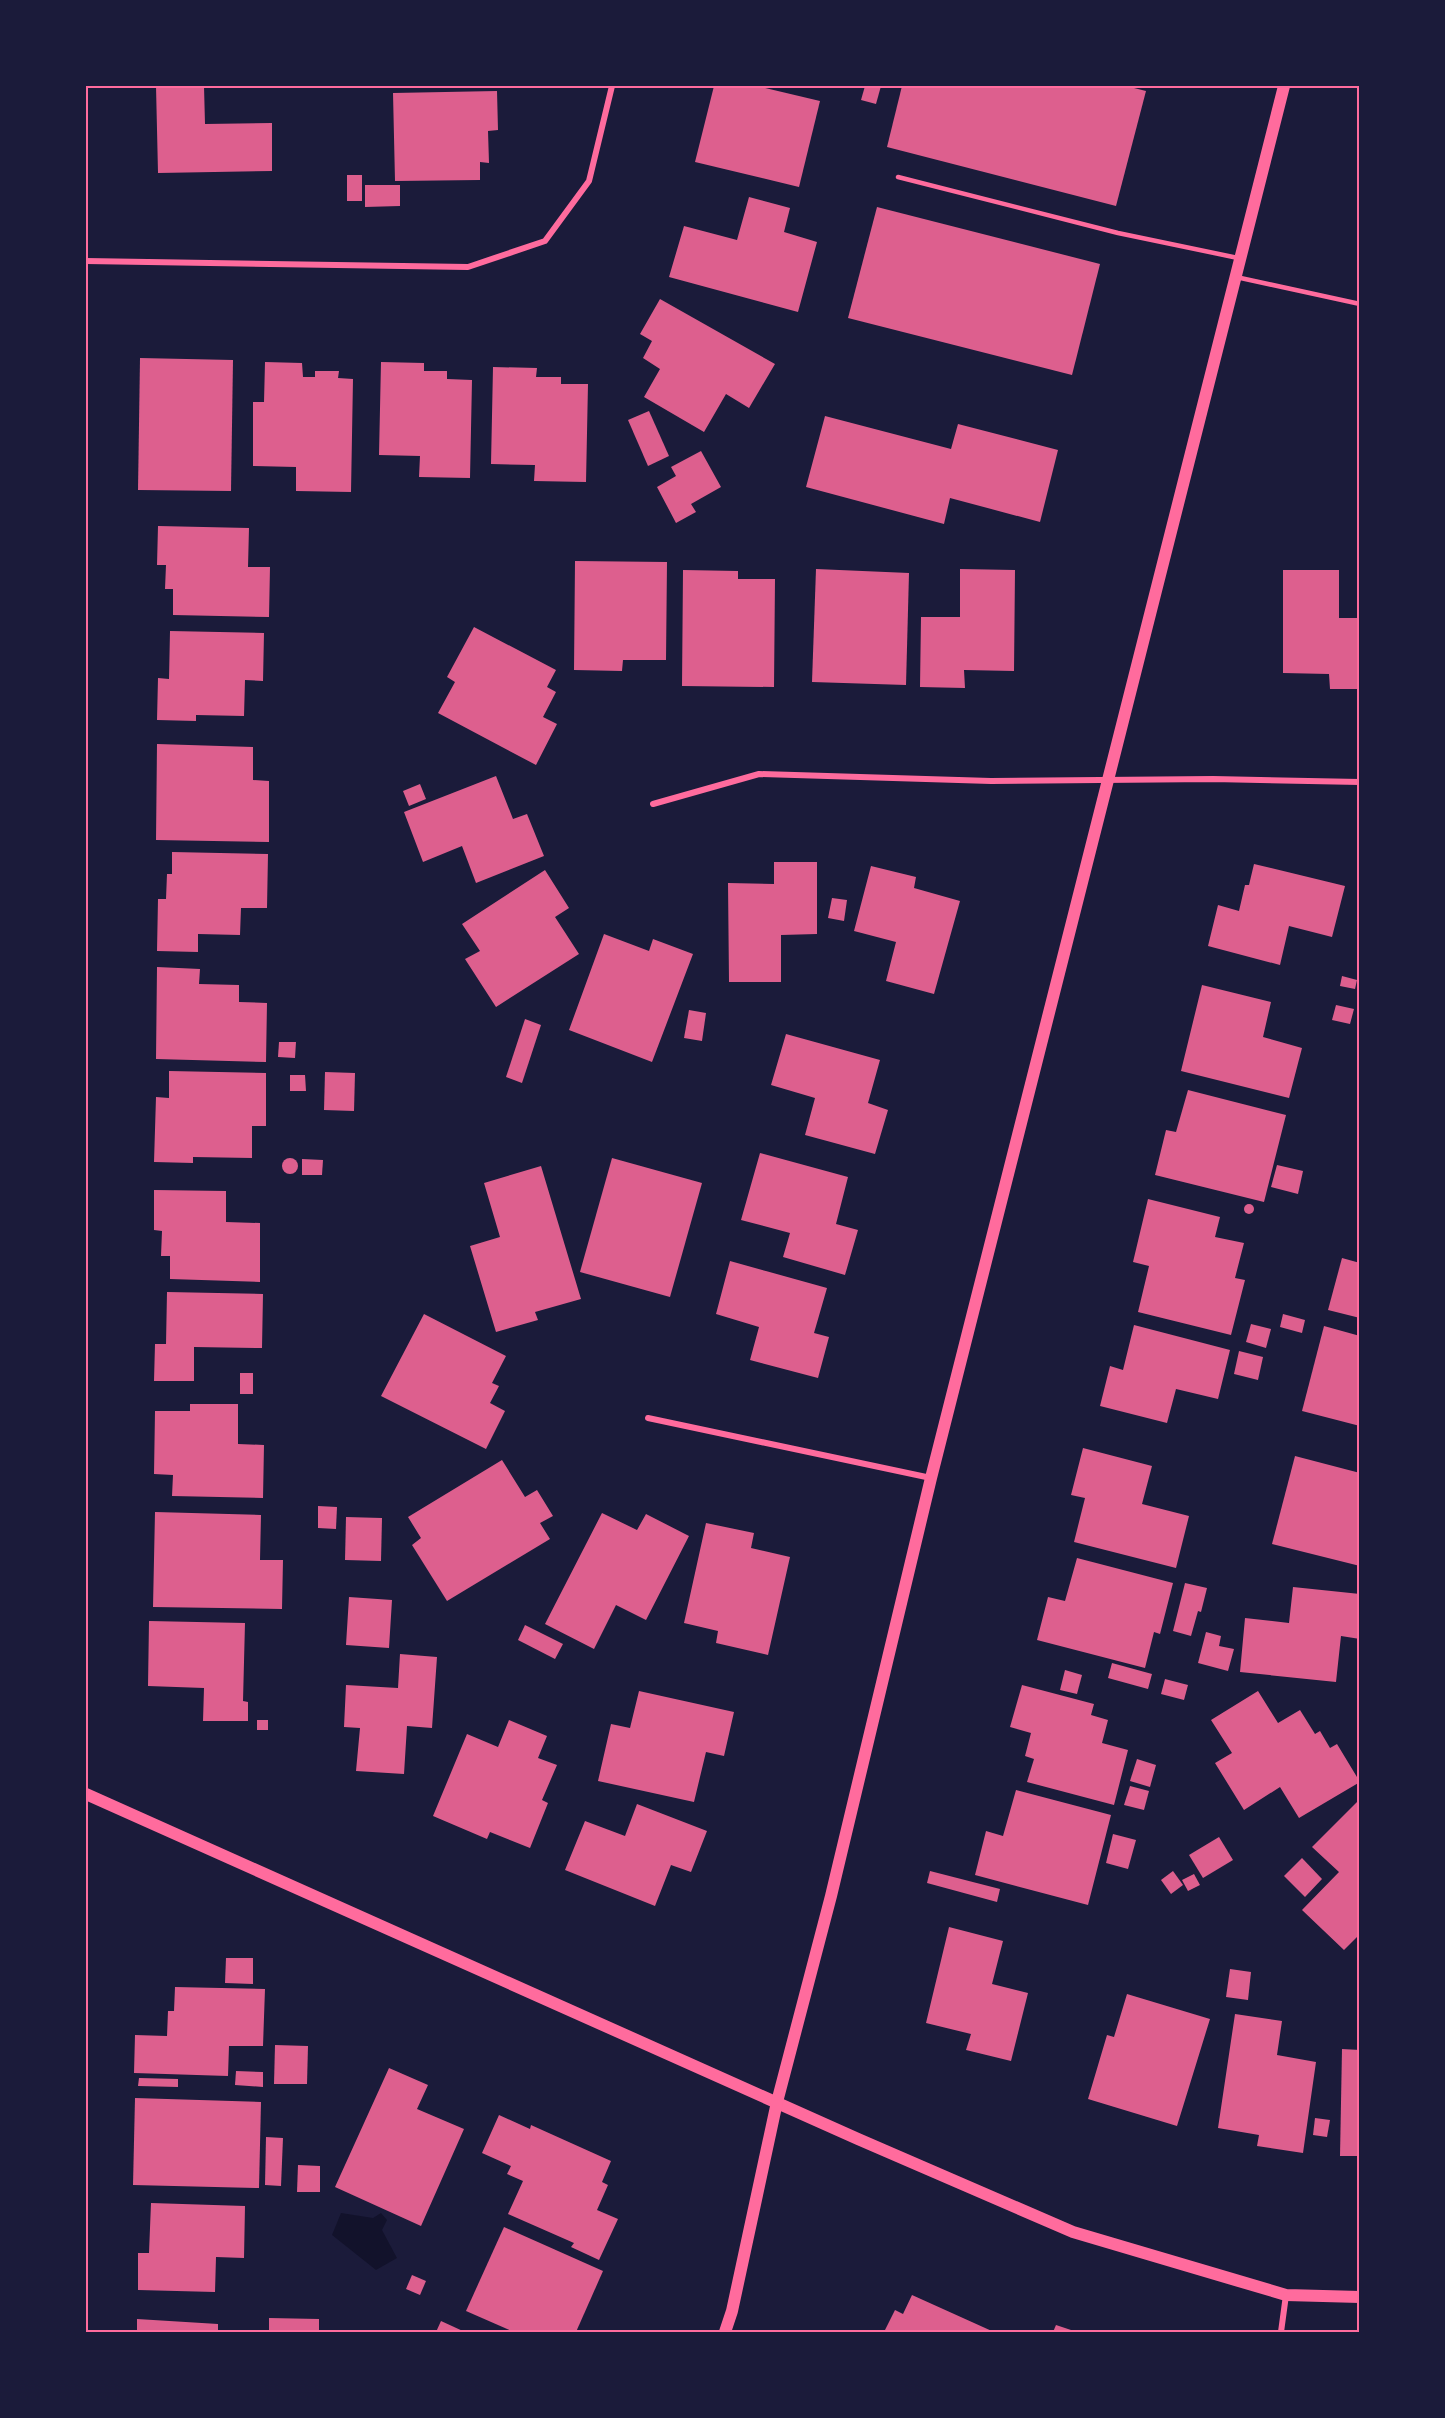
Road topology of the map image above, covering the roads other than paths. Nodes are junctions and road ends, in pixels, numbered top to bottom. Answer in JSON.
{"nodes":[{"id":1,"x":612,"y":86,"type":"edge"},
{"id":2,"x":1284,"y":86,"type":"edge"},
{"id":3,"x":898,"y":177,"type":"dead end"},
{"id":4,"x":1241,"y":258,"type":"junction"},
{"id":5,"x":86,"y":261,"type":"edge"},
{"id":6,"x":1236,"y":277,"type":"junction"},
{"id":7,"x":1359,"y":304,"type":"edge"},
{"id":8,"x":1110,"y":782,"type":"junction"},
{"id":9,"x":1359,"y":782,"type":"edge"},
{"id":10,"x":653,"y":804,"type":"dead end"},
{"id":11,"x":648,"y":1418,"type":"dead end"},
{"id":12,"x":931,"y":1478,"type":"junction"},
{"id":13,"x":86,"y":1794,"type":"edge"},
{"id":14,"x":777,"y":2102,"type":"junction"},
{"id":15,"x":1286,"y":2295,"type":"junction"},
{"id":16,"x":1359,"y":2297,"type":"edge"},
{"id":17,"x":725,"y":2332,"type":"edge"},
{"id":18,"x":1281,"y":2332,"type":"edge"}],
"edges":[{"from":1,"to":5,"type":"street"},
{"from":2,"to":4,"type":"main road"},
{"from":3,"to":4,"type":"lane"},
{"from":4,"to":6,"type":"main road"},
{"from":6,"to":7,"type":"lane"},
{"from":6,"to":8,"type":"main road"},
{"from":8,"to":9,"type":"street"},
{"from":8,"to":10,"type":"street"},
{"from":8,"to":12,"type":"main road"},
{"from":11,"to":12,"type":"street"},
{"from":12,"to":14,"type":"main road"},
{"from":13,"to":14,"type":"main road"},
{"from":14,"to":15,"type":"main road"},
{"from":14,"to":17,"type":"main road"},
{"from":15,"to":16,"type":"main road"},
{"from":15,"to":18,"type":"street"}]}
